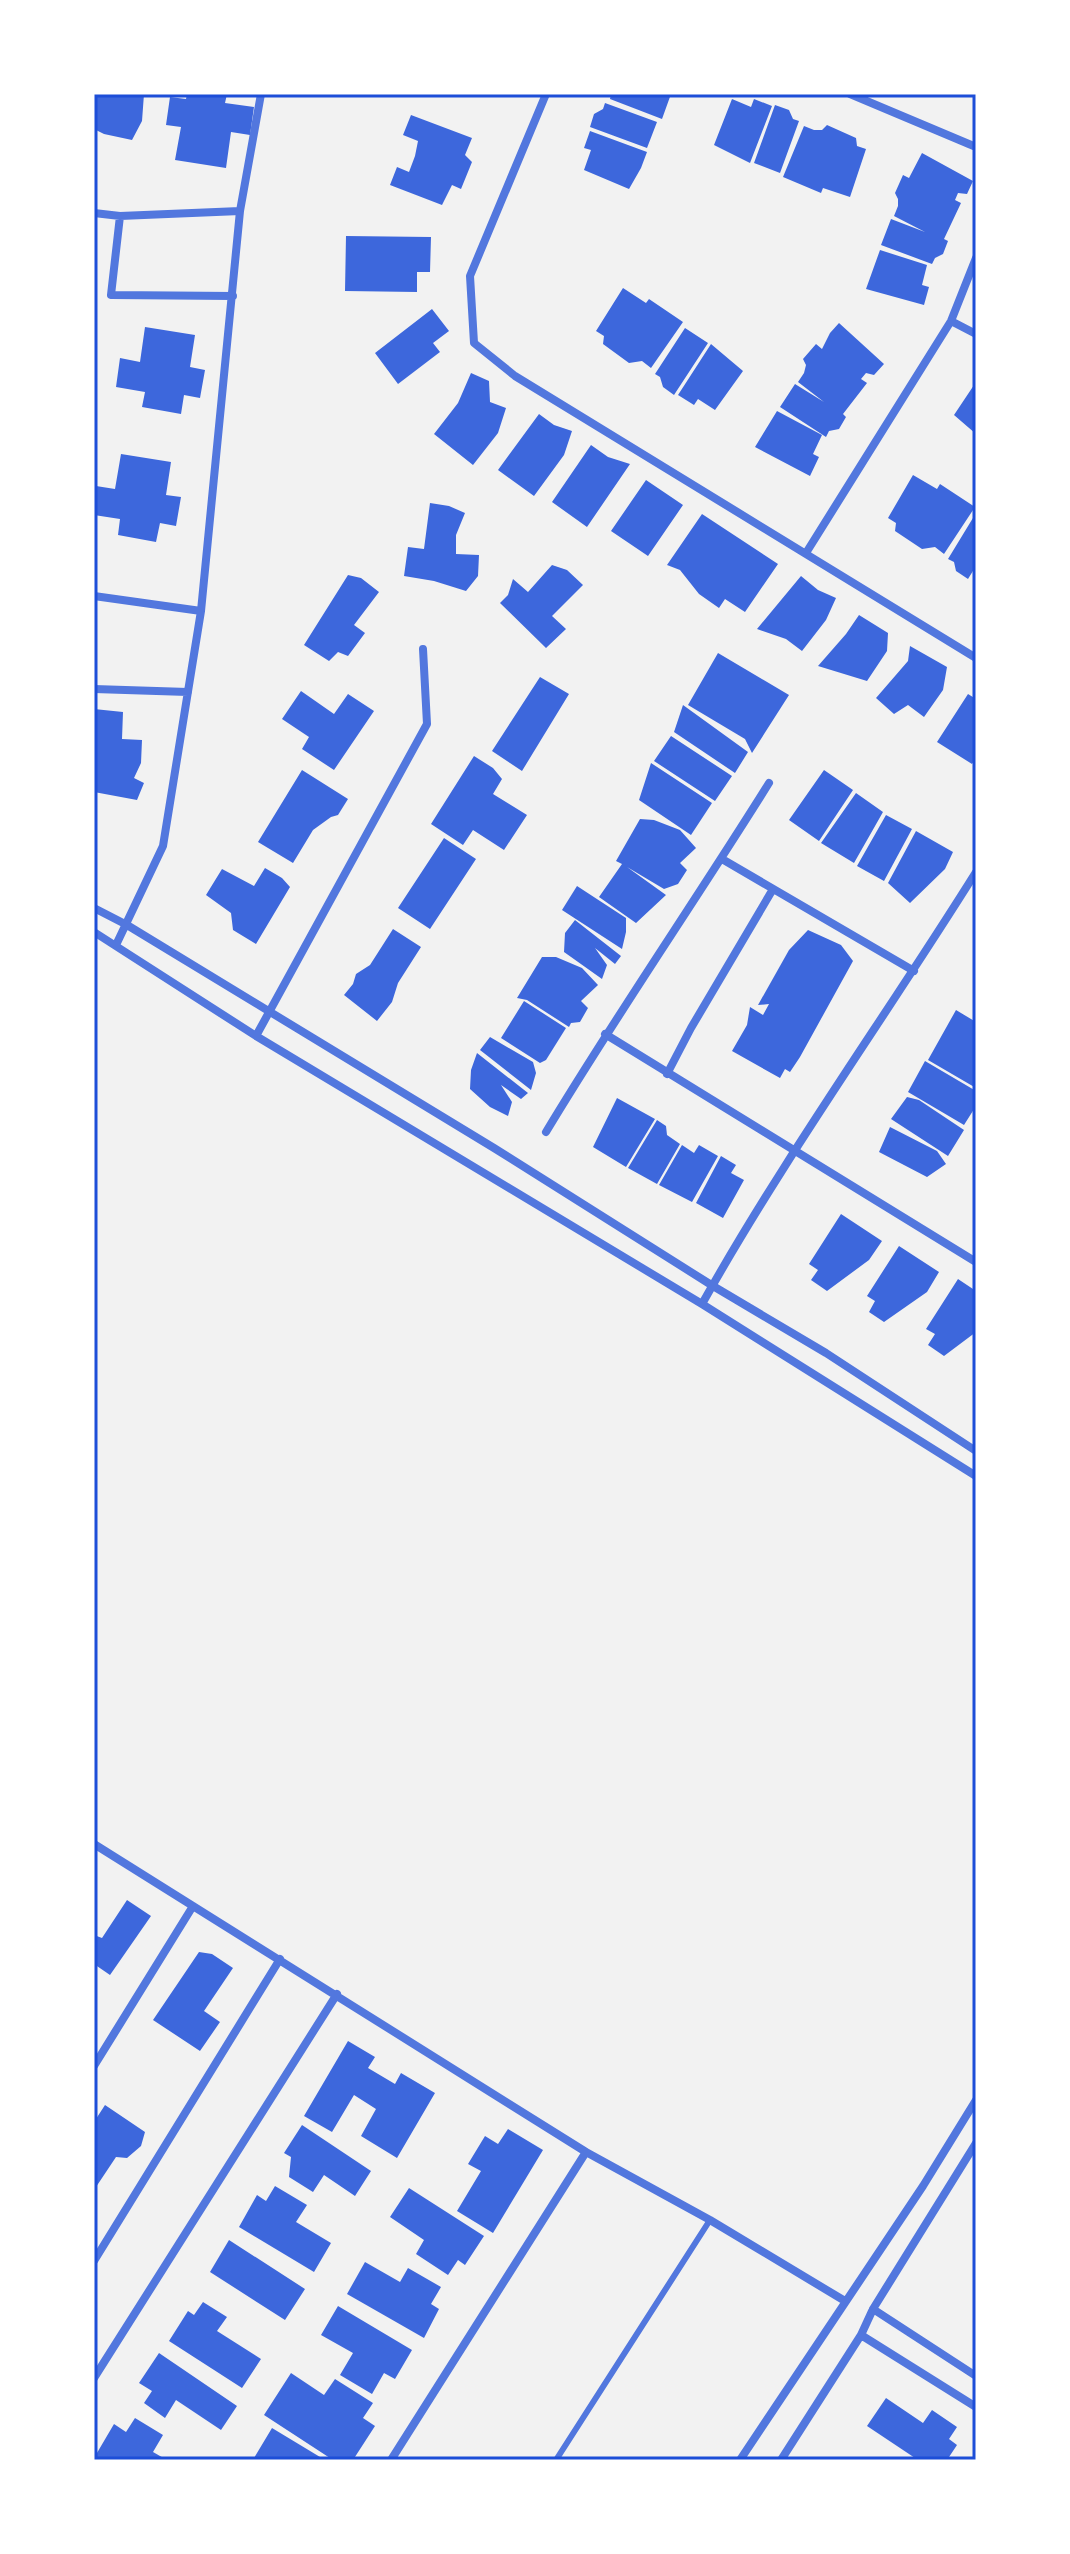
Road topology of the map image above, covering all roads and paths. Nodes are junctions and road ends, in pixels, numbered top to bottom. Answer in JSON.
{"nodes":[{"id":1,"x":261,"y":94,"type":"edge"},
{"id":2,"x":546,"y":94,"type":"edge"},
{"id":3,"x":850,"y":94,"type":"edge"},
{"id":4,"x":976,"y":147,"type":"edge"},
{"id":5,"x":240,"y":211,"type":"junction"},
{"id":6,"x":94,"y":213,"type":"edge"},
{"id":7,"x":120,"y":216,"type":"junction"},
{"id":8,"x":976,"y":258,"type":"edge"},
{"id":9,"x":233,"y":296,"type":"junction"},
{"id":10,"x":951,"y":321,"type":"junction"},
{"id":11,"x":976,"y":334,"type":"edge"},
{"id":12,"x":806,"y":553,"type":"junction"},
{"id":13,"x":94,"y":596,"type":"edge"},
{"id":14,"x":201,"y":611,"type":"junction"},
{"id":15,"x":423,"y":649,"type":"dead end"},
{"id":16,"x":976,"y":658,"type":"edge"},
{"id":17,"x":94,"y":689,"type":"edge"},
{"id":18,"x":188,"y":692,"type":"junction"},
{"id":19,"x":769,"y":783,"type":"dead end"},
{"id":20,"x":722,"y":859,"type":"junction"},
{"id":21,"x":976,"y":872,"type":"edge"},
{"id":22,"x":773,"y":889,"type":"junction"},
{"id":23,"x":94,"y":908,"type":"edge"},
{"id":24,"x":127,"y":925,"type":"junction"},
{"id":25,"x":94,"y":932,"type":"edge"},
{"id":26,"x":116,"y":945,"type":"junction"},
{"id":27,"x":914,"y":971,"type":"junction"},
{"id":28,"x":270,"y":1011,"type":"junction"},
{"id":29,"x":605,"y":1034,"type":"junction"},
{"id":30,"x":256,"y":1036,"type":"junction"},
{"id":31,"x":667,"y":1074,"type":"junction"},
{"id":32,"x":546,"y":1132,"type":"dead end"},
{"id":33,"x":795,"y":1151,"type":"junction"},
{"id":34,"x":976,"y":1262,"type":"edge"},
{"id":35,"x":713,"y":1286,"type":"junction"},
{"id":36,"x":702,"y":1304,"type":"junction"},
{"id":37,"x":976,"y":1451,"type":"edge"},
{"id":38,"x":976,"y":1476,"type":"edge"},
{"id":39,"x":94,"y":1844,"type":"edge"},
{"id":40,"x":193,"y":1906,"type":"junction"},
{"id":41,"x":280,"y":1959,"type":"junction"},
{"id":42,"x":337,"y":1994,"type":"junction"},
{"id":43,"x":94,"y":2066,"type":"edge"},
{"id":44,"x":976,"y":2100,"type":"edge"},
{"id":45,"x":976,"y":2143,"type":"edge"},
{"id":46,"x":586,"y":2152,"type":"junction"},
{"id":47,"x":710,"y":2220,"type":"junction"},
{"id":48,"x":94,"y":2261,"type":"edge"},
{"id":49,"x":845,"y":2301,"type":"junction"},
{"id":50,"x":873,"y":2309,"type":"junction"},
{"id":51,"x":861,"y":2335,"type":"junction"},
{"id":52,"x":976,"y":2376,"type":"edge"},
{"id":53,"x":94,"y":2378,"type":"edge"},
{"id":54,"x":976,"y":2407,"type":"edge"},
{"id":55,"x":391,"y":2460,"type":"edge"},
{"id":56,"x":556,"y":2460,"type":"edge"},
{"id":57,"x":740,"y":2460,"type":"edge"},
{"id":58,"x":782,"y":2460,"type":"edge"}],
"edges":[{"from":1,"to":5,"type":"street"},
{"from":2,"to":12,"type":"street"},
{"from":3,"to":4,"type":"street"},
{"from":5,"to":7,"type":"street"},
{"from":5,"to":9,"type":"street"},
{"from":6,"to":7,"type":"street"},
{"from":7,"to":9,"type":"street"},
{"from":8,"to":10,"type":"street"},
{"from":9,"to":14,"type":"street"},
{"from":10,"to":11,"type":"street"},
{"from":10,"to":12,"type":"street"},
{"from":12,"to":16,"type":"street"},
{"from":13,"to":14,"type":"street"},
{"from":14,"to":18,"type":"street"},
{"from":15,"to":28,"type":"street"},
{"from":17,"to":18,"type":"street"},
{"from":18,"to":24,"type":"street"},
{"from":19,"to":20,"type":"street"},
{"from":20,"to":22,"type":"street"},
{"from":20,"to":29,"type":"street"},
{"from":21,"to":27,"type":"street"},
{"from":22,"to":27,"type":"street"},
{"from":22,"to":31,"type":"street"},
{"from":23,"to":24,"type":"street"},
{"from":24,"to":26,"type":"street"},
{"from":24,"to":28,"type":"street"},
{"from":25,"to":26,"type":"street"},
{"from":26,"to":30,"type":"street"},
{"from":27,"to":33,"type":"street"},
{"from":28,"to":30,"type":"street"},
{"from":28,"to":35,"type":"street"},
{"from":29,"to":31,"type":"street"},
{"from":29,"to":32,"type":"street"},
{"from":30,"to":36,"type":"street"},
{"from":31,"to":33,"type":"street"},
{"from":33,"to":34,"type":"street"},
{"from":33,"to":35,"type":"street"},
{"from":35,"to":36,"type":"street"},
{"from":35,"to":37,"type":"street"},
{"from":36,"to":38,"type":"street"},
{"from":39,"to":40,"type":"street"},
{"from":40,"to":41,"type":"street"},
{"from":40,"to":43,"type":"street"},
{"from":41,"to":42,"type":"street"},
{"from":41,"to":48,"type":"street"},
{"from":42,"to":46,"type":"street"},
{"from":42,"to":53,"type":"street"},
{"from":44,"to":49,"type":"street"},
{"from":45,"to":50,"type":"street"},
{"from":46,"to":47,"type":"street"},
{"from":46,"to":55,"type":"street"},
{"from":47,"to":49,"type":"street"},
{"from":47,"to":56,"type":"lane"},
{"from":49,"to":57,"type":"street"},
{"from":50,"to":51,"type":"street"},
{"from":50,"to":52,"type":"street"},
{"from":51,"to":54,"type":"street"},
{"from":51,"to":58,"type":"street"}]}
